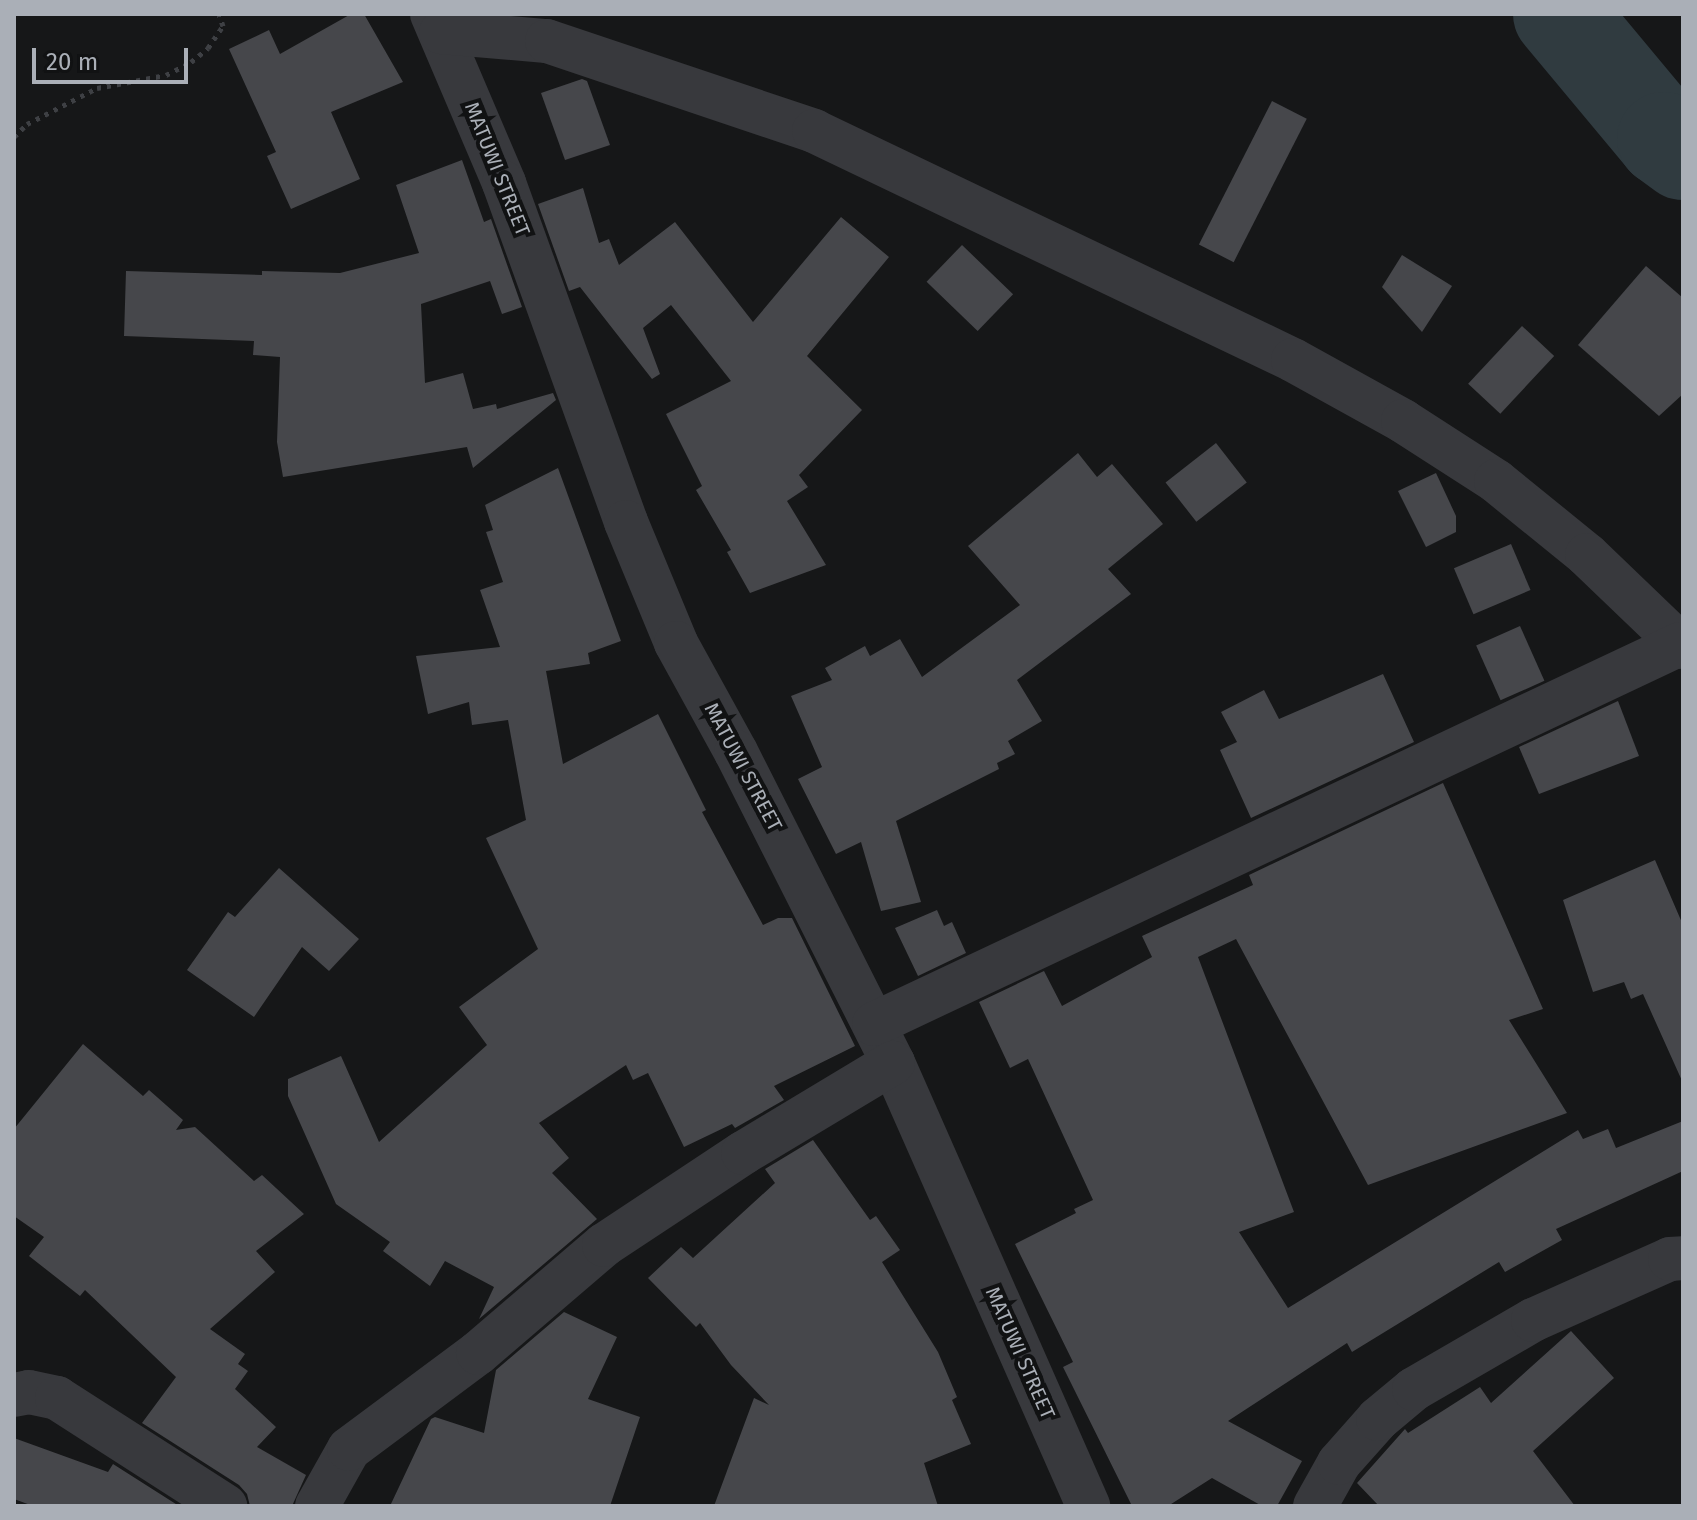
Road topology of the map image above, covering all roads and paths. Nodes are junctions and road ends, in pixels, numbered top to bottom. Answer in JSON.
{"nodes":[{"id":1,"x":219,"y":14,"type":"edge"},
{"id":2,"x":437,"y":23,"type":"edge"},
{"id":3,"x":14,"y":137,"type":"edge"},
{"id":4,"x":1681,"y":645,"type":"edge"},
{"id":5,"x":874,"y":1024,"type":"junction"},
{"id":6,"x":893,"y":1063,"type":"junction"},
{"id":7,"x":1683,"y":1258,"type":"edge"},
{"id":8,"x":14,"y":1395,"type":"edge"},
{"id":9,"x":225,"y":1506,"type":"edge"},
{"id":10,"x":317,"y":1506,"type":"edge"},
{"id":11,"x":1088,"y":1506,"type":"edge"},
{"id":12,"x":1315,"y":1506,"type":"edge"}],
"edges":[{"from":1,"to":3,"type":"path"},
{"from":2,"to":4,"type":"street"},
{"from":2,"to":5,"type":"street","name":"MATUWI STREET"},
{"from":4,"to":5,"type":"street"},
{"from":5,"to":6,"type":"street","name":"MATUWI STREET"},
{"from":6,"to":10,"type":"street"},
{"from":6,"to":11,"type":"street","name":"MATUWI STREET"},
{"from":7,"to":12,"type":"street"},
{"from":8,"to":9,"type":"street"}]}
